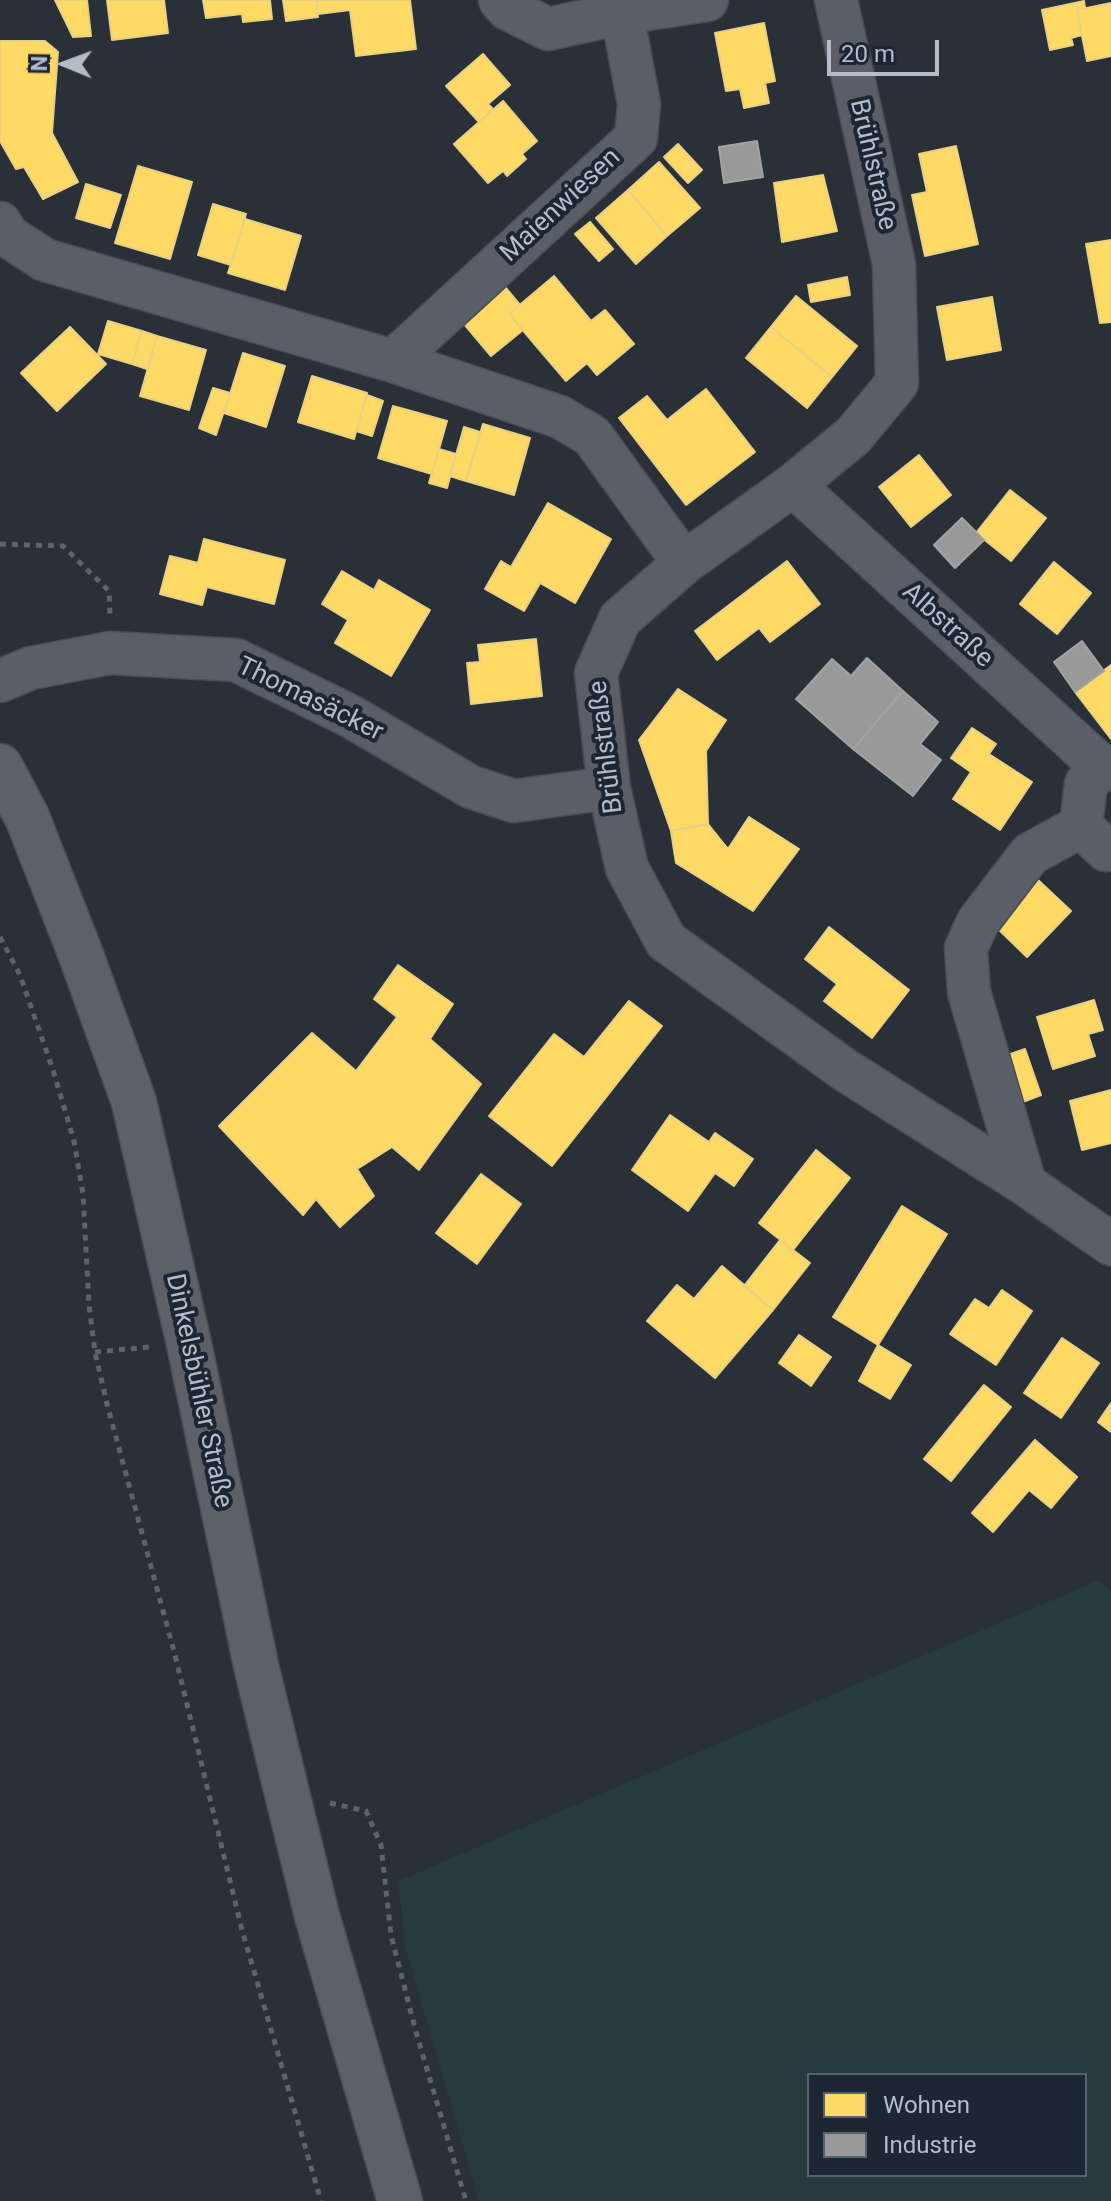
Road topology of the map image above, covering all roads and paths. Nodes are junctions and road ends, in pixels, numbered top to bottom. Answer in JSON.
{"nodes":[{"id":1,"x":500,"y":0,"type":"edge"},
{"id":2,"x":707,"y":0,"type":"edge"},
{"id":3,"x":836,"y":0,"type":"edge"},
{"id":4,"x":622,"y":13,"type":"junction"},
{"id":5,"x":0,"y":223,"type":"edge"},
{"id":6,"x":393,"y":361,"type":"junction"},
{"id":7,"x":793,"y":485,"type":"junction"},
{"id":8,"x":0,"y":544,"type":"edge"},
{"id":9,"x":684,"y":563,"type":"junction"},
{"id":10,"x":110,"y":653,"type":"junction"},
{"id":11,"x":0,"y":681,"type":"edge"},
{"id":12,"x":0,"y":766,"type":"edge"},
{"id":13,"x":1106,"y":768,"type":"edge"},
{"id":14,"x":609,"y":788,"type":"junction"},
{"id":15,"x":1096,"y":838,"type":"edge"},
{"id":16,"x":0,"y":937,"type":"edge"},
{"id":17,"x":1025,"y":1184,"type":"junction"},
{"id":18,"x":1111,"y":1244,"type":"edge"},
{"id":19,"x":189,"y":1344,"type":"junction"},
{"id":20,"x":95,"y":1352,"type":"junction"},
{"id":21,"x":289,"y":1802,"type":"junction"},
{"id":22,"x":321,"y":2201,"type":"edge"},
{"id":23,"x":400,"y":2201,"type":"edge"},
{"id":24,"x":466,"y":2201,"type":"edge"}],
"edges":[{"from":1,"to":4,"type":"street"},
{"from":2,"to":4,"type":"street"},
{"from":3,"to":7,"type":"street","name":"Brühlstraße"},
{"from":4,"to":6,"type":"street","name":"Maienwiesen"},
{"from":5,"to":6,"type":"street"},
{"from":6,"to":9,"type":"street"},
{"from":7,"to":9,"type":"street","name":"Brühlstraße"},
{"from":7,"to":13,"type":"street","name":"Albstraße"},
{"from":8,"to":10,"type":"path"},
{"from":9,"to":14,"type":"street","name":"Brühlstraße"},
{"from":10,"to":11,"type":"street","name":"Thomasäcker"},
{"from":10,"to":14,"type":"street","name":"Thomasäcker"},
{"from":12,"to":19,"type":"main road","name":"Dinkelsbühler Straße"},
{"from":13,"to":15,"type":"street","name":"Albstraße"},
{"from":14,"to":17,"type":"street","name":"Brühlstraße"},
{"from":15,"to":17,"type":"street"},
{"from":16,"to":20,"type":"path"},
{"from":17,"to":18,"type":"street","name":"Brühlstraße"},
{"from":19,"to":20,"type":"path"},
{"from":19,"to":21,"type":"main road","name":"Dinkelsbühler Straße"},
{"from":20,"to":22,"type":"path"},
{"from":21,"to":23,"type":"main road","name":"Dinkelsbühler Straße"},
{"from":21,"to":24,"type":"path"}]}
